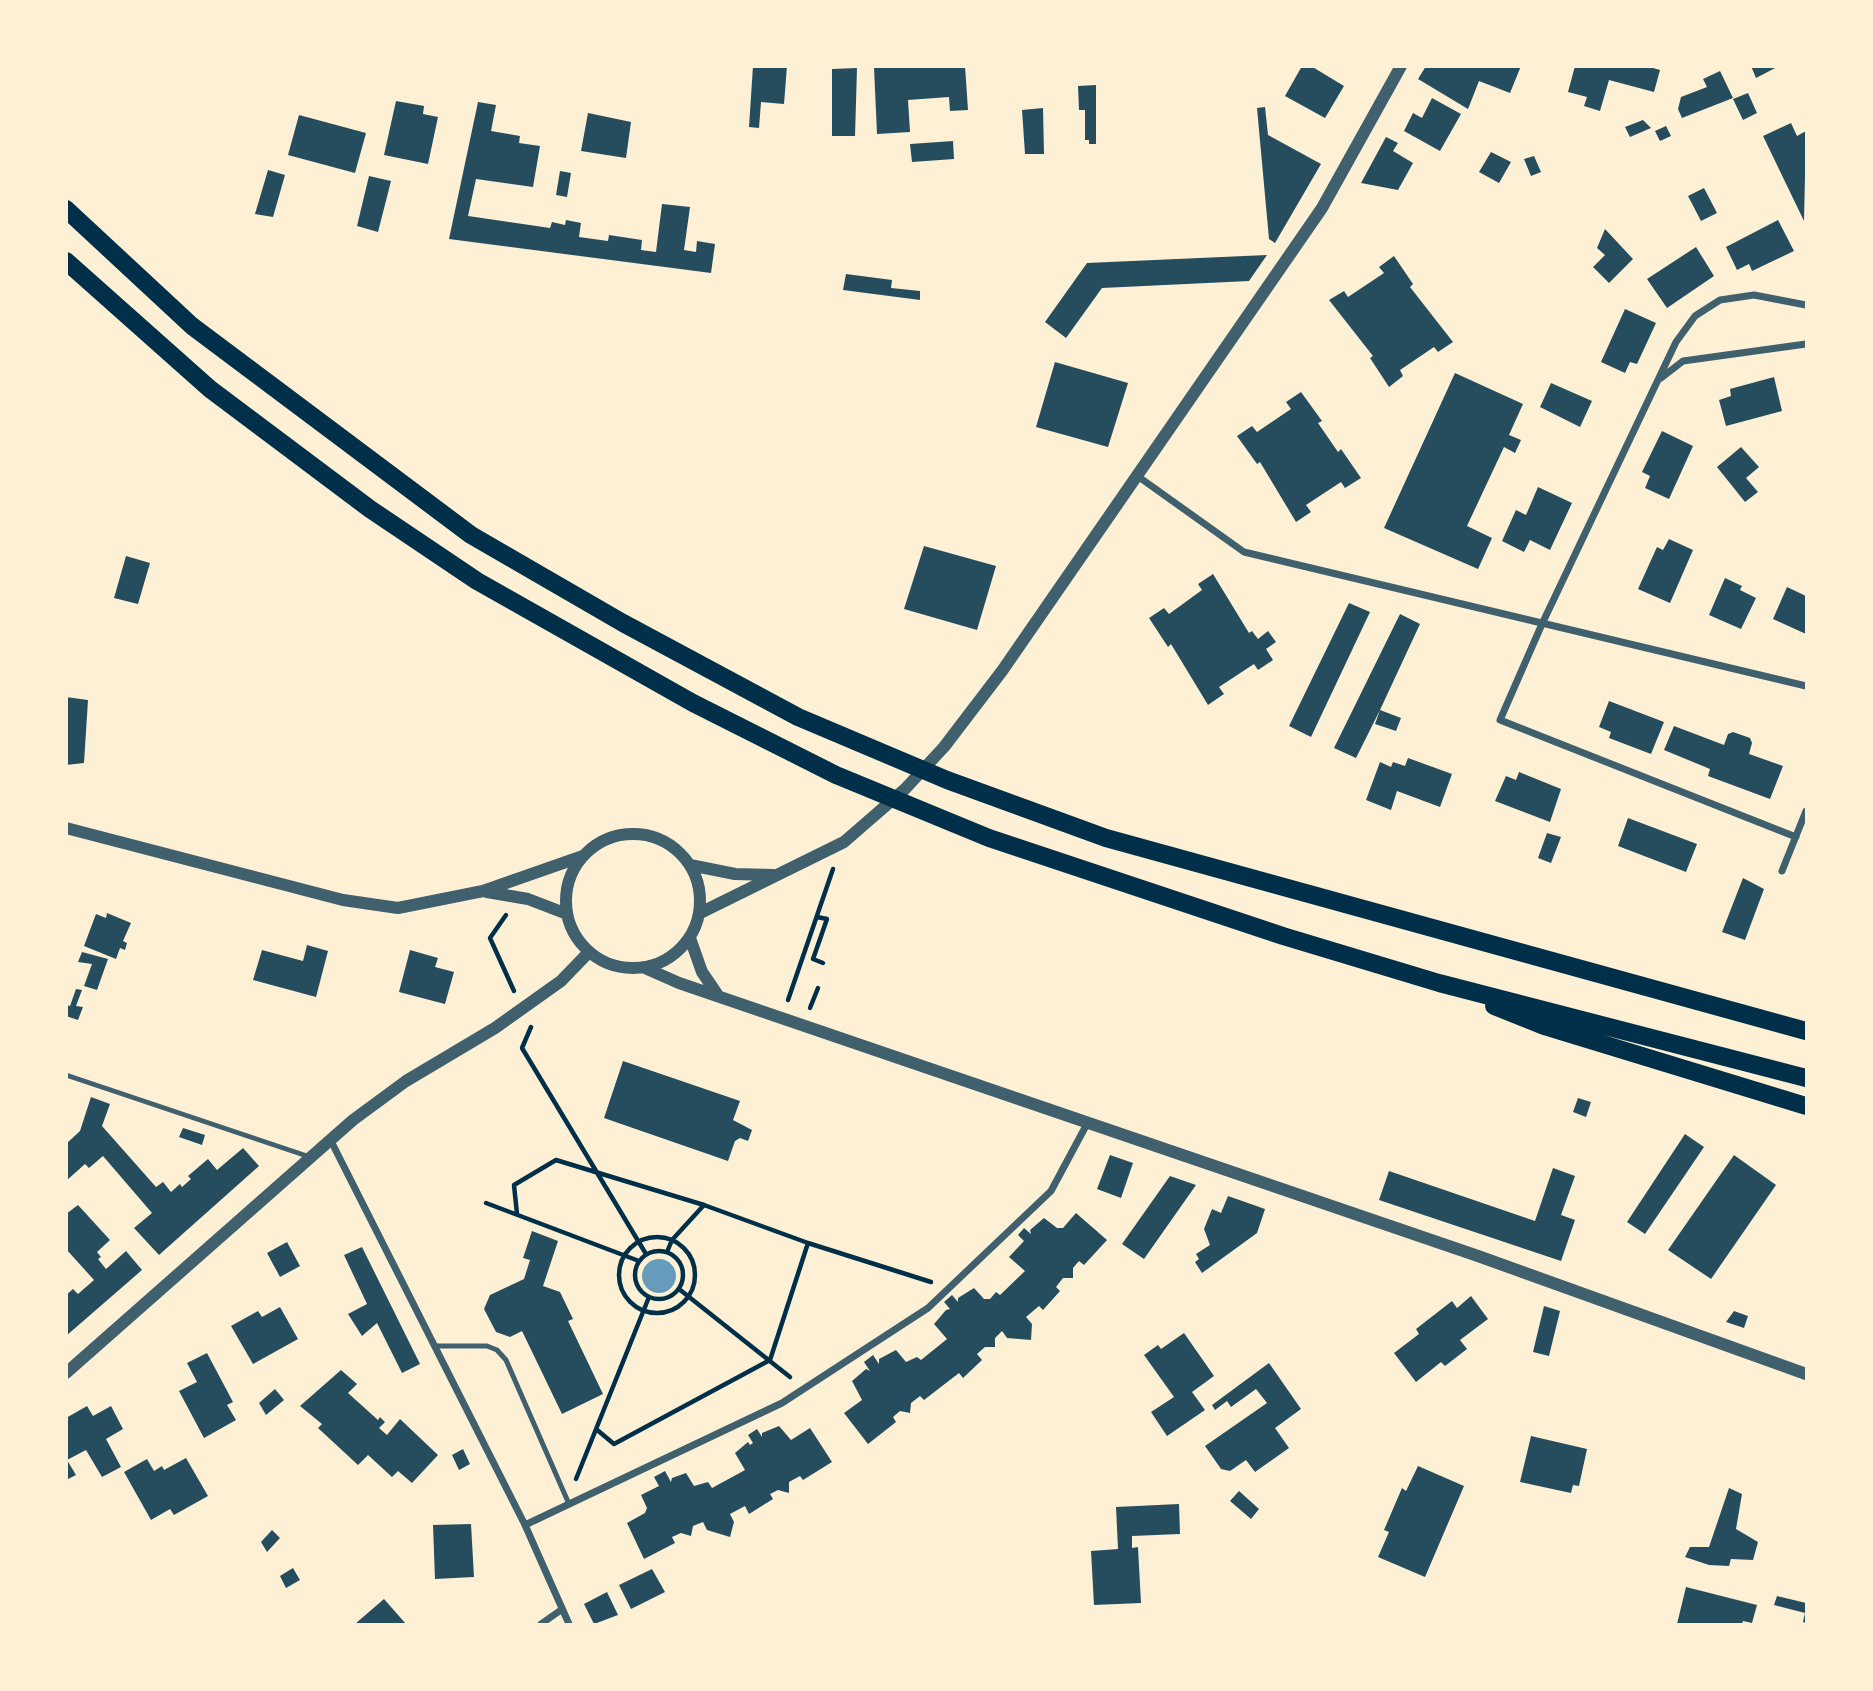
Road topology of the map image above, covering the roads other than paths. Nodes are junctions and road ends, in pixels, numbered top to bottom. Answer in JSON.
{"nodes":[{"id":1,"x":1401,"y":66,"type":"edge"},
{"id":2,"x":66,"y":209,"type":"edge"},
{"id":3,"x":66,"y":261,"type":"edge"},
{"id":4,"x":1807,"y":305,"type":"edge"},
{"id":5,"x":1807,"y":344,"type":"edge"},
{"id":6,"x":1652,"y":389,"type":"junction"},
{"id":7,"x":1136,"y":475,"type":"junction"},
{"id":8,"x":1542,"y":624,"type":"junction"},
{"id":9,"x":1807,"y":686,"type":"edge"},
{"id":10,"x":1807,"y":811,"type":"edge"},
{"id":11,"x":66,"y":828,"type":"edge"},
{"id":12,"x":1796,"y":837,"type":"junction"},
{"id":13,"x":583,"y":856,"type":"junction"},
{"id":14,"x":690,"y":865,"type":"junction"},
{"id":15,"x":1782,"y":871,"type":"dead end"},
{"id":16,"x":773,"y":876,"type":"junction"},
{"id":17,"x":483,"y":891,"type":"junction"},
{"id":18,"x":700,"y":913,"type":"junction"},
{"id":19,"x":567,"y":914,"type":"junction"},
{"id":20,"x":690,"y":938,"type":"junction"},
{"id":21,"x":589,"y":952,"type":"junction"},
{"id":22,"x":645,"y":968,"type":"junction"},
{"id":23,"x":1439,"y":983,"type":"junction"},
{"id":24,"x":720,"y":997,"type":"junction"},
{"id":25,"x":1807,"y":1031,"type":"edge"},
{"id":26,"x":66,"y":1075,"type":"edge"},
{"id":27,"x":1807,"y":1077,"type":"edge"},
{"id":28,"x":1807,"y":1106,"type":"edge"},
{"id":29,"x":1088,"y":1122,"type":"junction"},
{"id":30,"x":331,"y":1141,"type":"junction"},
{"id":31,"x":313,"y":1158,"type":"junction"},
{"id":32,"x":435,"y":1346,"type":"junction"},
{"id":33,"x":66,"y":1373,"type":"edge"},
{"id":34,"x":1807,"y":1374,"type":"edge"},
{"id":35,"x":569,"y":1504,"type":"junction"},
{"id":36,"x":525,"y":1525,"type":"junction"},
{"id":37,"x":561,"y":1610,"type":"junction"},
{"id":38,"x":541,"y":1625,"type":"edge"},
{"id":39,"x":569,"y":1625,"type":"edge"}],
"edges":[{"from":1,"to":7,"type":"street"},
{"from":2,"to":25,"type":"main road"},
{"from":3,"to":23,"type":"main road"},
{"from":4,"to":6,"type":"street"},
{"from":5,"to":6,"type":"street"},
{"from":6,"to":8,"type":"street"},
{"from":7,"to":8,"type":"street"},
{"from":7,"to":16,"type":"street"},
{"from":8,"to":9,"type":"street"},
{"from":8,"to":12,"type":"street"},
{"from":10,"to":12,"type":"street"},
{"from":11,"to":17,"type":"street"},
{"from":12,"to":15,"type":"street"},
{"from":13,"to":14,"type":"street"},
{"from":13,"to":17,"type":"street"},
{"from":13,"to":19,"type":"street"},
{"from":14,"to":16,"type":"street"},
{"from":14,"to":18,"type":"street"},
{"from":16,"to":18,"type":"street"},
{"from":17,"to":19,"type":"street"},
{"from":18,"to":20,"type":"street"},
{"from":19,"to":21,"type":"street"},
{"from":20,"to":22,"type":"street"},
{"from":20,"to":24,"type":"street"},
{"from":21,"to":22,"type":"street"},
{"from":21,"to":30,"type":"street"},
{"from":22,"to":24,"type":"street"},
{"from":23,"to":27,"type":"main road"},
{"from":23,"to":28,"type":"main road"},
{"from":24,"to":29,"type":"street"},
{"from":26,"to":31,"type":"lane"},
{"from":29,"to":34,"type":"street"},
{"from":29,"to":35,"type":"street"},
{"from":30,"to":31,"type":"street"},
{"from":30,"to":32,"type":"street"},
{"from":31,"to":33,"type":"street"},
{"from":32,"to":35,"type":"lane"},
{"from":32,"to":36,"type":"street"},
{"from":35,"to":36,"type":"street"},
{"from":36,"to":37,"type":"street"},
{"from":37,"to":38,"type":"street"},
{"from":37,"to":39,"type":"street"}]}
